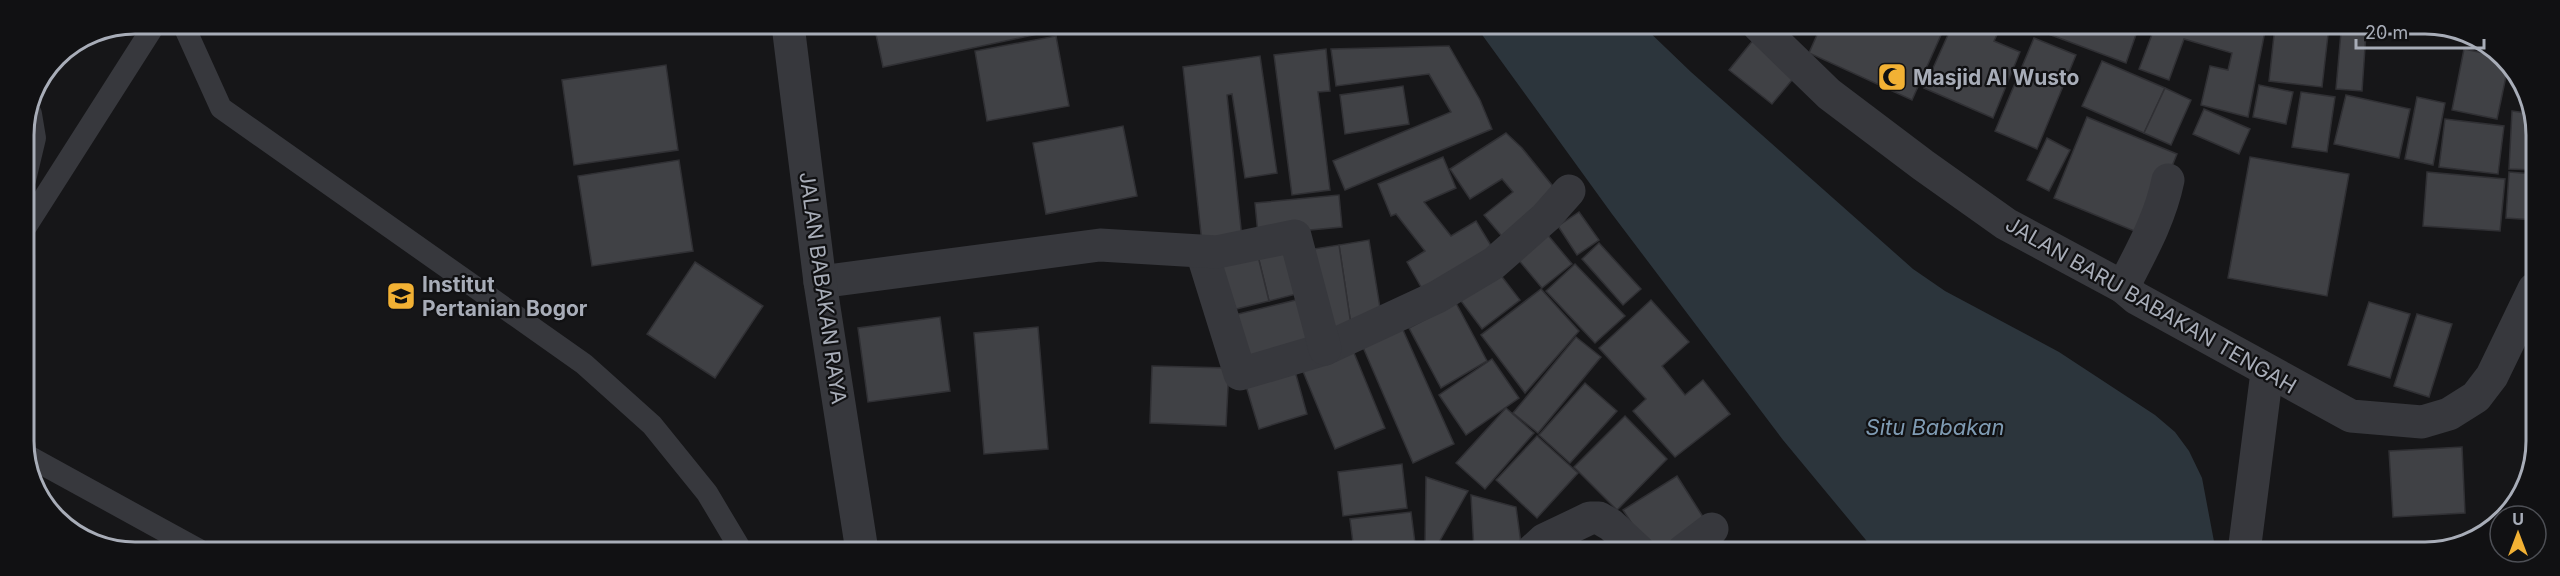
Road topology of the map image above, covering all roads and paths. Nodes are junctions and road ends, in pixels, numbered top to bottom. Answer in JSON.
{"nodes":[{"id":1,"x":149,"y":34,"type":"edge"},
{"id":2,"x":187,"y":34,"type":"edge"},
{"id":3,"x":789,"y":34,"type":"edge"},
{"id":4,"x":1766,"y":34,"type":"edge"},
{"id":5,"x":2168,"y":180,"type":"dead end"},
{"id":6,"x":1569,"y":190,"type":"dead end"},
{"id":7,"x":35,"y":213,"type":"edge"},
{"id":8,"x":1202,"y":252,"type":"junction"},
{"id":9,"x":820,"y":282,"type":"junction"},
{"id":10,"x":2122,"y":287,"type":"junction"},
{"id":11,"x":2526,"y":306,"type":"edge"},
{"id":12,"x":1325,"y":349,"type":"junction"},
{"id":13,"x":2267,"y":372,"type":"junction"},
{"id":14,"x":36,"y":461,"type":"edge"},
{"id":15,"x":1712,"y":529,"type":"dead end"},
{"id":16,"x":1542,"y":541,"type":"edge"},
{"id":17,"x":1628,"y":541,"type":"edge"},
{"id":18,"x":1696,"y":541,"type":"edge"},
{"id":19,"x":2245,"y":541,"type":"edge"},
{"id":20,"x":185,"y":542,"type":"edge"},
{"id":21,"x":736,"y":542,"type":"edge"},
{"id":22,"x":861,"y":542,"type":"edge"}],
"edges":[{"from":1,"to":7,"type":"lane"},
{"from":2,"to":21,"type":"lane"},
{"from":3,"to":9,"type":"street","name":"JALAN BABAKAN RAYA"},
{"from":4,"to":10,"type":"street","name":"JALAN BARU BABAKAN TENGAH"},
{"from":5,"to":10,"type":"street"},
{"from":6,"to":12,"type":"street"},
{"from":8,"to":9,"type":"street"},
{"from":8,"to":12,"type":"street"},
{"from":8,"to":12,"type":"street"},
{"from":9,"to":22,"type":"street","name":"JALAN BABAKAN RAYA"},
{"from":10,"to":13,"type":"street","name":"JALAN BARU BABAKAN TENGAH"},
{"from":11,"to":13,"type":"street","name":"JALAN BARU BABAKAN TENGAH"},
{"from":13,"to":19,"type":"street"},
{"from":14,"to":20,"type":"lane"},
{"from":15,"to":18,"type":"street"},
{"from":16,"to":17,"type":"street"}]}
